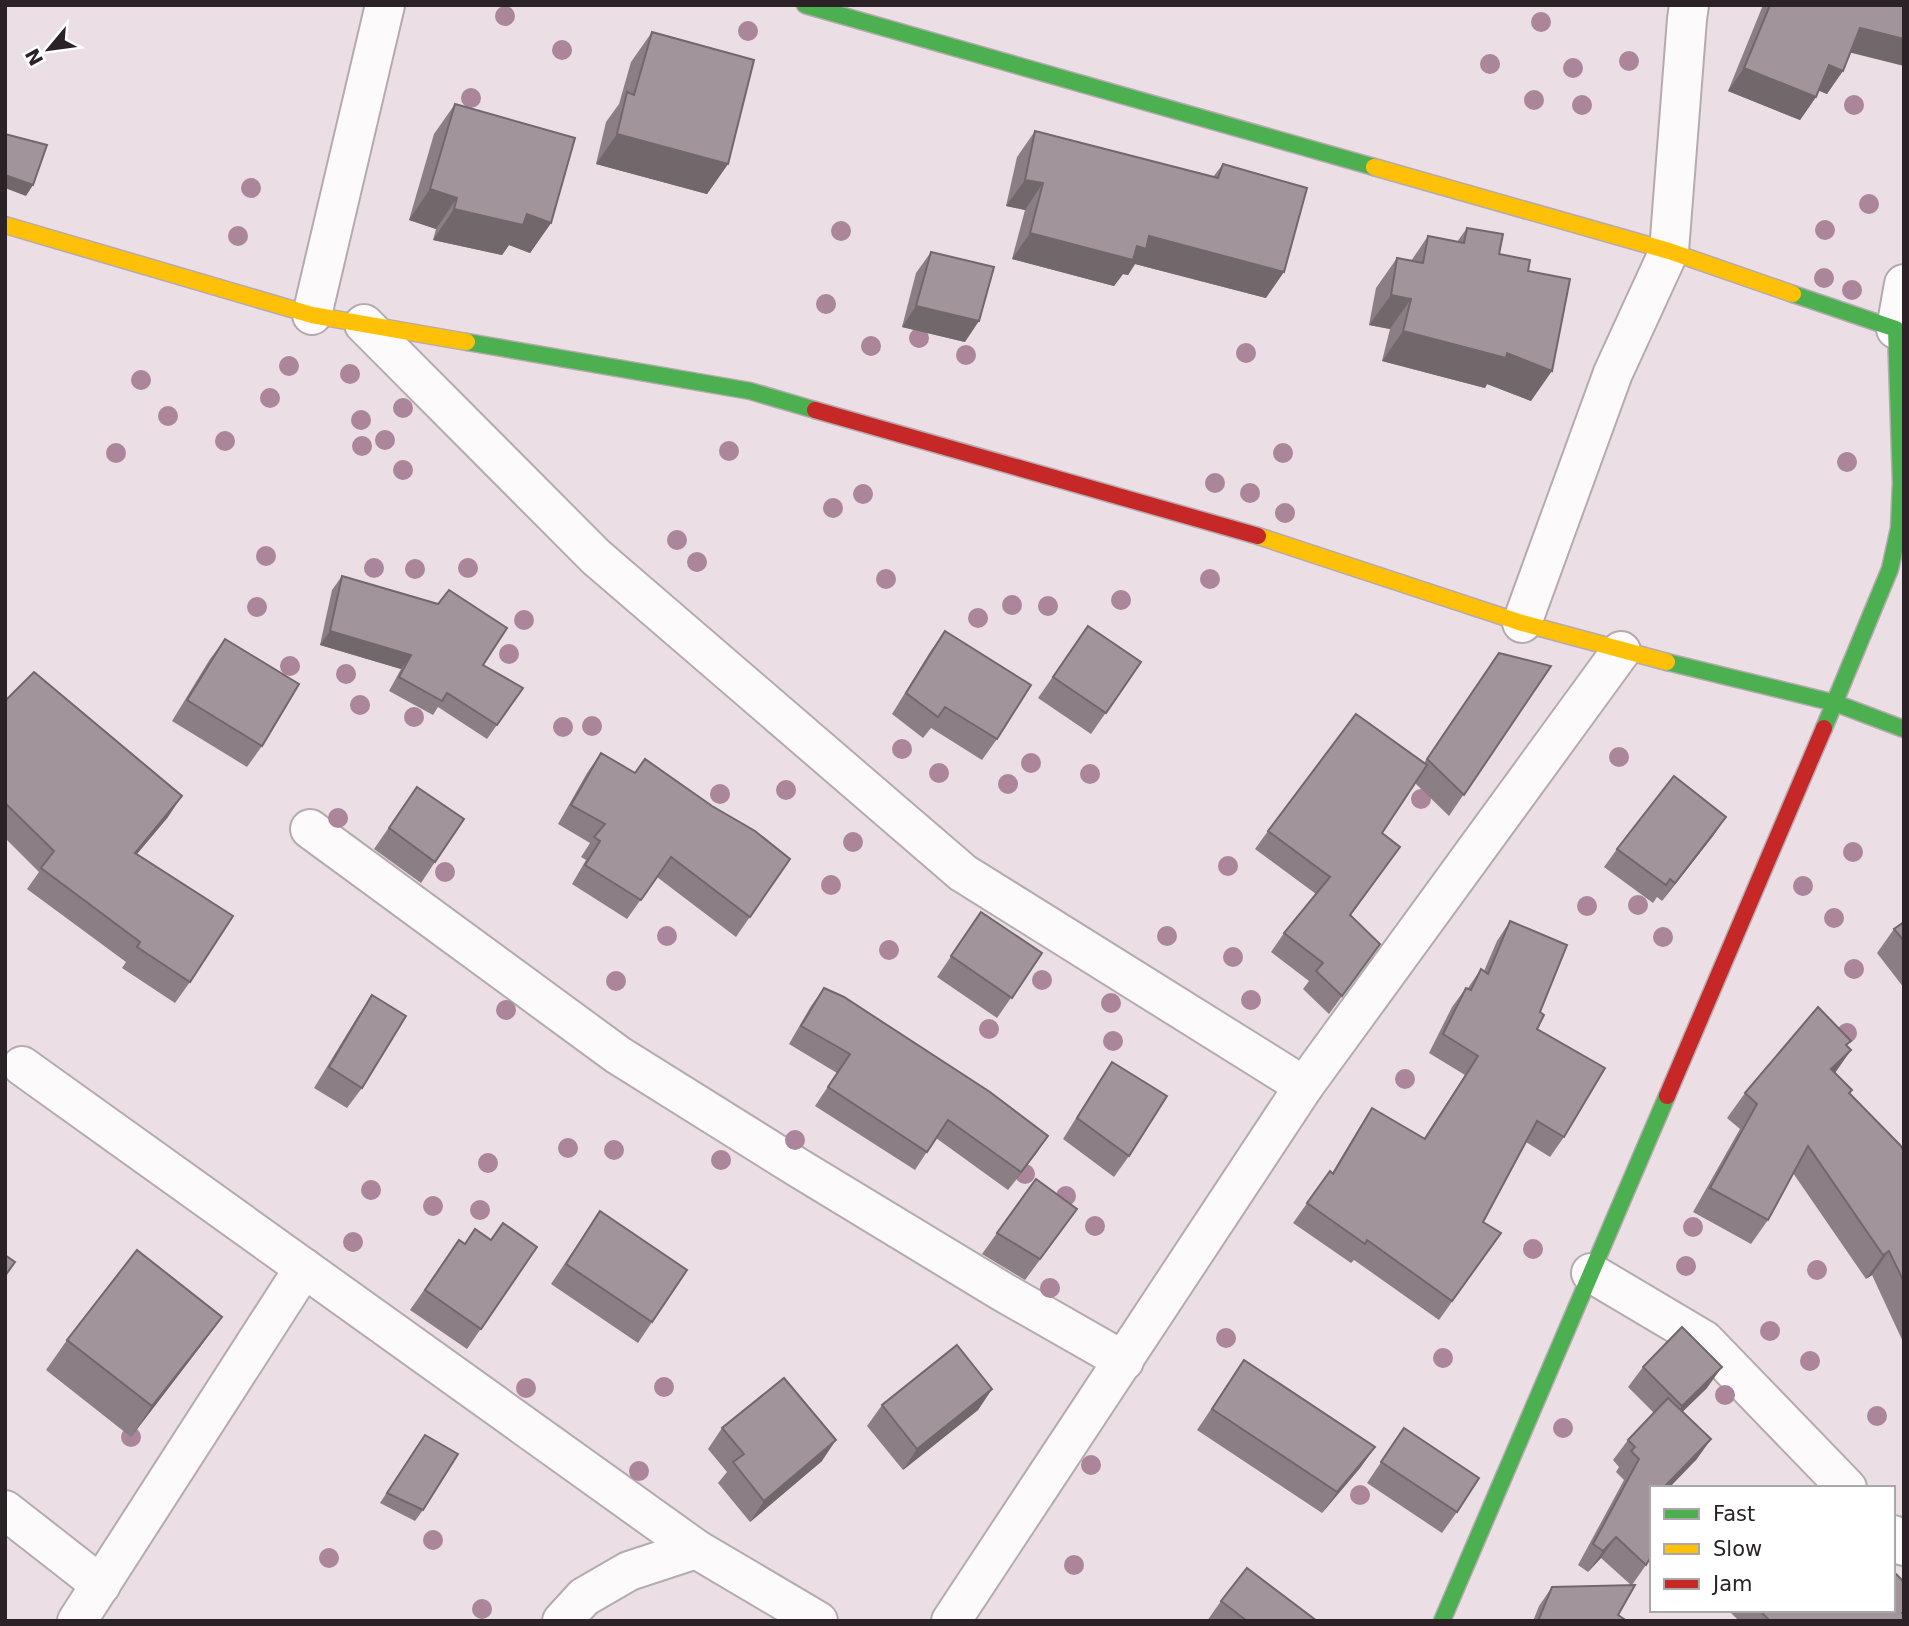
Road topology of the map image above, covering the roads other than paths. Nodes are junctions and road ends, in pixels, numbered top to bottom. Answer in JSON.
{"nodes":[{"id":1,"x":385,"y":5,"type":"edge"},
{"id":2,"x":805,"y":5,"type":"edge"},
{"id":3,"x":1689,"y":5,"type":"edge"},
{"id":4,"x":5,"y":226,"type":"edge"},
{"id":5,"x":1669,"y":251,"type":"junction"},
{"id":6,"x":1904,"y":284,"type":"edge"},
{"id":7,"x":312,"y":315,"type":"junction"},
{"id":8,"x":364,"y":324,"type":"junction"},
{"id":9,"x":1896,"y":329,"type":"junction"},
{"id":10,"x":1522,"y":623,"type":"junction"},
{"id":11,"x":1621,"y":651,"type":"junction"},
{"id":12,"x":1835,"y":703,"type":"junction"},
{"id":13,"x":1904,"y":729,"type":"edge"},
{"id":14,"x":310,"y":829,"type":"dead end"},
{"id":15,"x":22,"y":1066,"type":"dead end"},
{"id":16,"x":1304,"y":1086,"type":"junction"},
{"id":17,"x":304,"y":1268,"type":"junction"},
{"id":18,"x":1591,"y":1273,"type":"junction"},
{"id":19,"x":1124,"y":1361,"type":"junction"},
{"id":20,"x":1845,"y":1486,"type":"edge"},
{"id":21,"x":5,"y":1510,"type":"edge"},
{"id":22,"x":696,"y":1549,"type":"junction"},
{"id":23,"x":101,"y":1585,"type":"junction"},
{"id":24,"x":78,"y":1621,"type":"edge"},
{"id":25,"x":562,"y":1621,"type":"edge"},
{"id":26,"x":817,"y":1621,"type":"edge"},
{"id":27,"x":951,"y":1621,"type":"edge"},
{"id":28,"x":1442,"y":1621,"type":"edge"}],
"edges":[{"from":1,"to":7,"type":"street"},
{"from":2,"to":5,"type":"street"},
{"from":3,"to":5,"type":"street"},
{"from":4,"to":7,"type":"street"},
{"from":5,"to":9,"type":"street"},
{"from":5,"to":10,"type":"street"},
{"from":6,"to":9,"type":"street"},
{"from":7,"to":8,"type":"street"},
{"from":8,"to":10,"type":"street"},
{"from":8,"to":16,"type":"street"},
{"from":9,"to":12,"type":"street"},
{"from":10,"to":11,"type":"street"},
{"from":11,"to":12,"type":"street"},
{"from":11,"to":16,"type":"street"},
{"from":12,"to":13,"type":"street"},
{"from":12,"to":18,"type":"street"},
{"from":14,"to":19,"type":"street"},
{"from":15,"to":17,"type":"street"},
{"from":16,"to":19,"type":"street"},
{"from":17,"to":22,"type":"street"},
{"from":17,"to":23,"type":"street"},
{"from":18,"to":20,"type":"street"},
{"from":18,"to":28,"type":"street"},
{"from":19,"to":27,"type":"street"},
{"from":21,"to":23,"type":"street"},
{"from":22,"to":25,"type":"street"},
{"from":22,"to":26,"type":"street"},
{"from":23,"to":24,"type":"street"}]}
